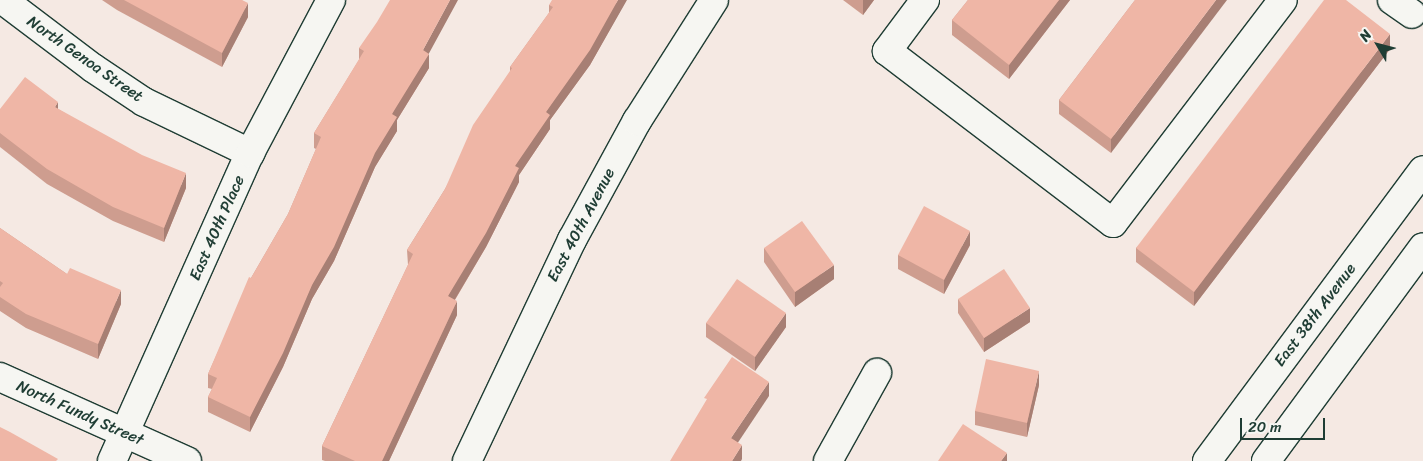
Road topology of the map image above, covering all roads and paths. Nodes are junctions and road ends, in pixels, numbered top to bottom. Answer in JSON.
{"nodes":[{"id":1,"x":3,"y":0,"type":"edge"},
{"id":2,"x":331,"y":0,"type":"edge"},
{"id":3,"x":714,"y":0,"type":"edge"},
{"id":4,"x":925,"y":0,"type":"edge"},
{"id":5,"x":1283,"y":0,"type":"edge"},
{"id":6,"x":250,"y":153,"type":"junction"},
{"id":7,"x":1423,"y":170,"type":"edge"},
{"id":8,"x":1423,"y":247,"type":"edge"},
{"id":9,"x":876,"y":373,"type":"dead end"},
{"id":10,"x":0,"y":377,"type":"edge"},
{"id":11,"x":124,"y":434,"type":"junction"},
{"id":12,"x":112,"y":461,"type":"edge"},
{"id":13,"x":187,"y":461,"type":"edge"},
{"id":14,"x":467,"y":461,"type":"edge"},
{"id":15,"x":828,"y":461,"type":"edge"},
{"id":16,"x":1207,"y":461,"type":"edge"},
{"id":17,"x":1266,"y":461,"type":"edge"}],
"edges":[{"from":1,"to":6,"type":"street","name":"North Genoa Street"},
{"from":2,"to":6,"type":"street","name":"East 40th Place"},
{"from":3,"to":14,"type":"street","name":"East 40th Avenue"},
{"from":4,"to":5,"type":"street"},
{"from":6,"to":11,"type":"street","name":"East 40th Place"},
{"from":7,"to":16,"type":"street","name":"East 38th Avenue"},
{"from":8,"to":17,"type":"street"},
{"from":9,"to":15,"type":"street"},
{"from":10,"to":11,"type":"street","name":"North Fundy Street"},
{"from":11,"to":12,"type":"street","name":"East 40th Place"},
{"from":11,"to":13,"type":"street","name":"North Fundy Street"}]}
